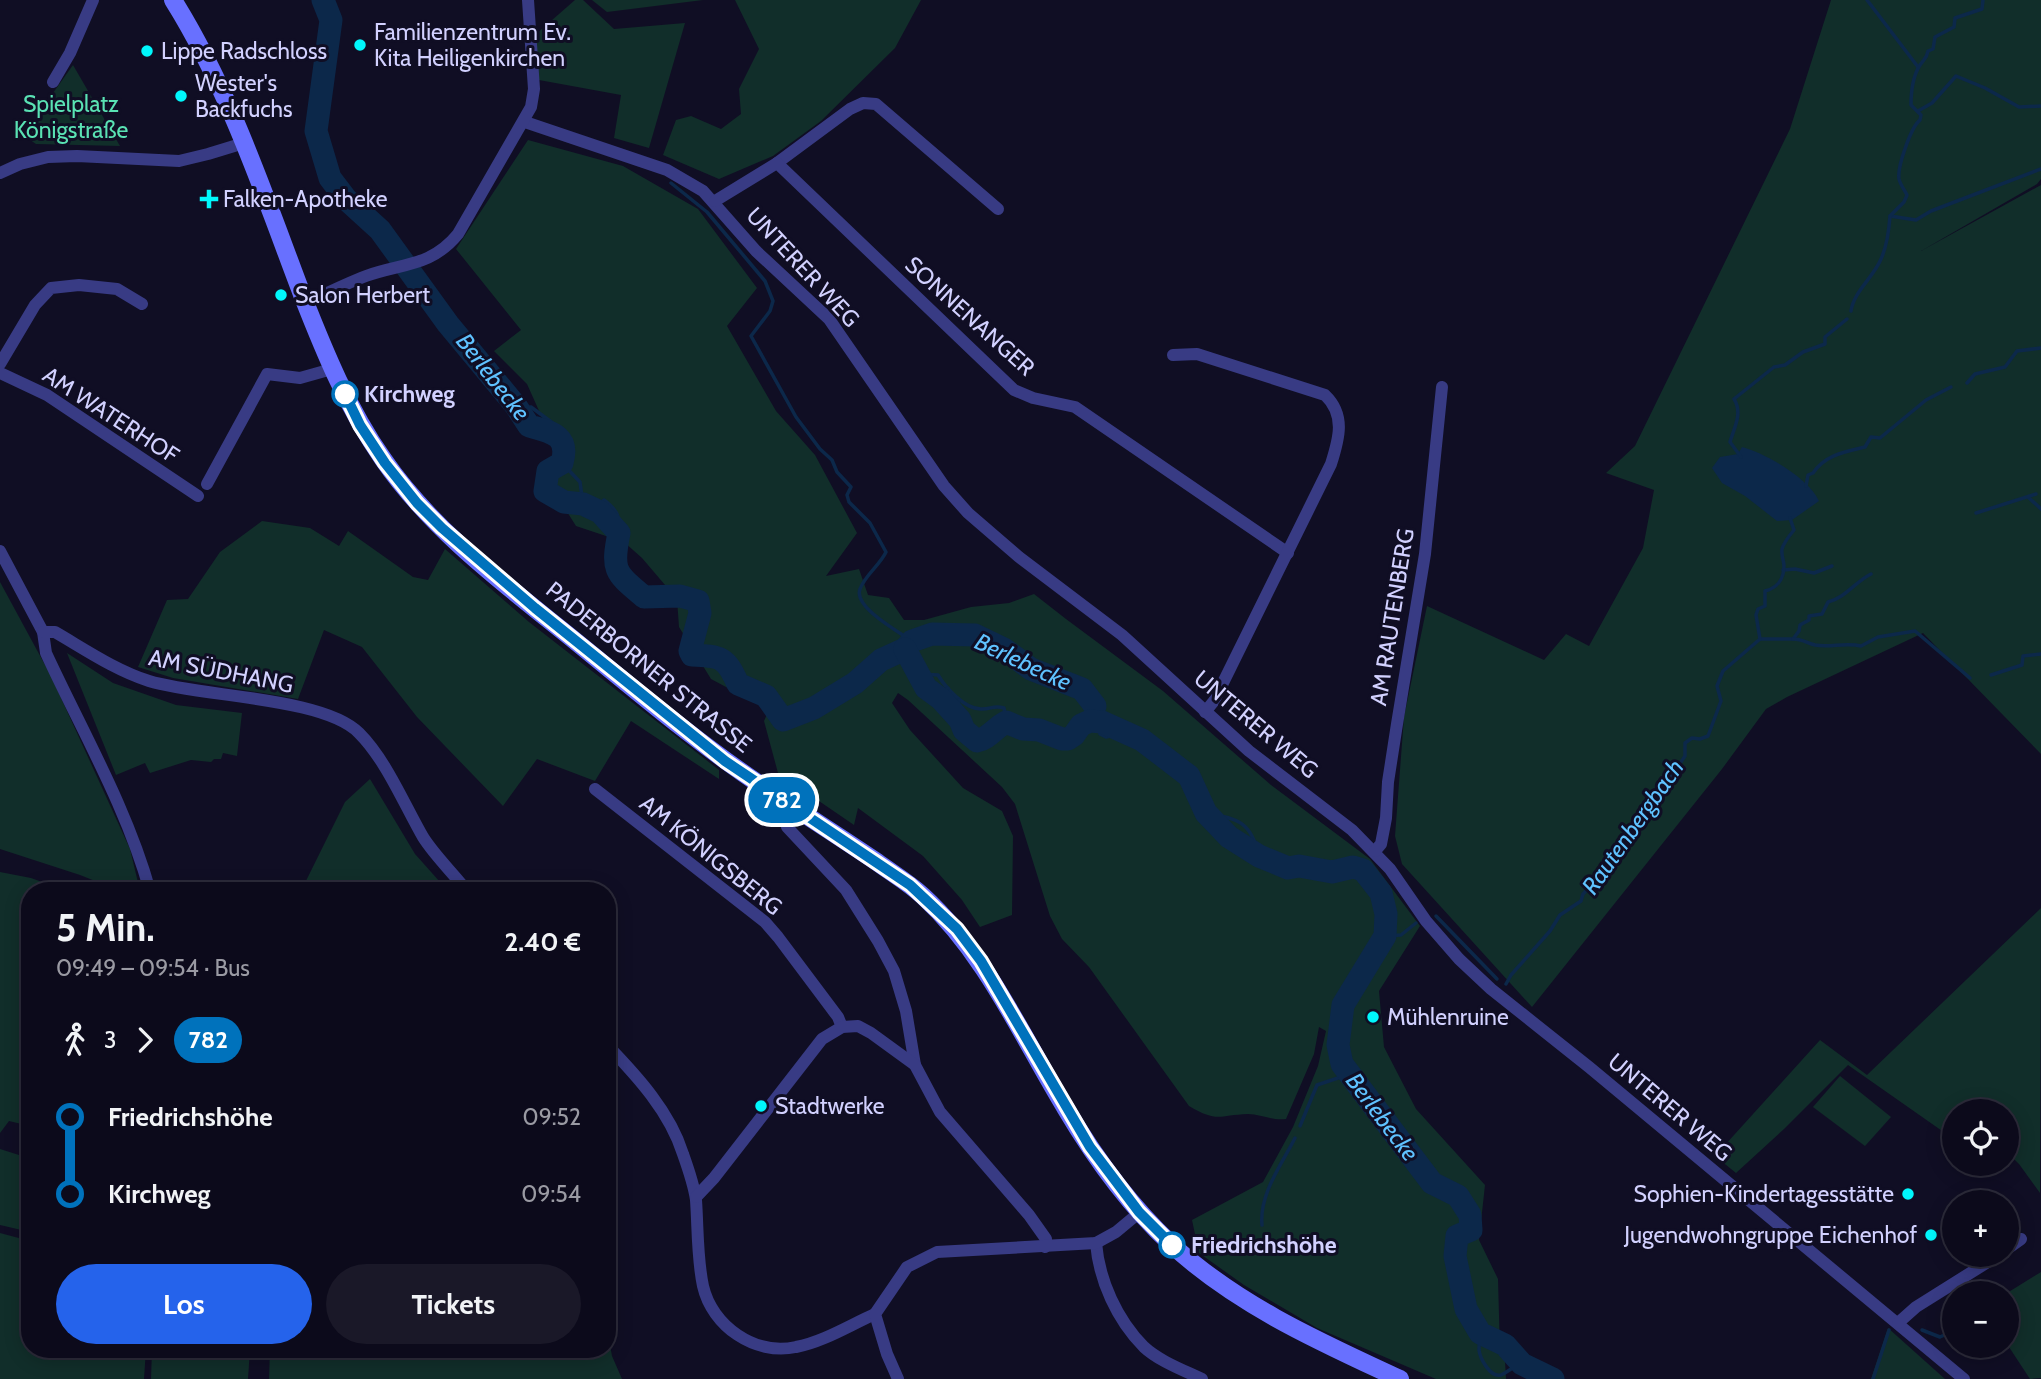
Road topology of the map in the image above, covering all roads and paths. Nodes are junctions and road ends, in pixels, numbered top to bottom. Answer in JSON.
{"nodes":[{"id":1,"x":93,"y":0,"type":"edge"},
{"id":2,"x":173,"y":0,"type":"edge"},
{"id":3,"x":528,"y":0,"type":"edge"},
{"id":4,"x":53,"y":82,"type":"dead end"},
{"id":5,"x":525,"y":122,"type":"junction"},
{"id":6,"x":244,"y":143,"type":"junction"},
{"id":7,"x":777,"y":163,"type":"junction"},
{"id":8,"x":0,"y":173,"type":"edge"},
{"id":9,"x":715,"y":201,"type":"junction"},
{"id":10,"x":998,"y":209,"type":"dead end"},
{"id":11,"x":306,"y":303,"type":"junction"},
{"id":12,"x":142,"y":304,"type":"dead end"},
{"id":13,"x":1172,"y":355,"type":"dead end"},
{"id":14,"x":0,"y":364,"type":"edge"},
{"id":15,"x":332,"y":369,"type":"junction"},
{"id":16,"x":0,"y":373,"type":"edge"},
{"id":17,"x":1442,"y":387,"type":"dead end"},
{"id":18,"x":206,"y":484,"type":"dead end"},
{"id":19,"x":198,"y":496,"type":"dead end"},
{"id":20,"x":0,"y":551,"type":"edge"},
{"id":21,"x":1288,"y":553,"type":"junction"},
{"id":22,"x":43,"y":632,"type":"junction"},
{"id":23,"x":1205,"y":712,"type":"junction"},
{"id":24,"x":595,"y":789,"type":"dead end"},
{"id":25,"x":787,"y":827,"type":"dead end"},
{"id":26,"x":1375,"y":851,"type":"junction"},
{"id":27,"x":148,"y":882,"type":"edge"},
{"id":28,"x":460,"y":882,"type":"edge"},
{"id":29,"x":842,"y":1027,"type":"junction"},
{"id":30,"x":616,"y":1056,"type":"edge"},
{"id":31,"x":915,"y":1065,"type":"junction"},
{"id":32,"x":696,"y":1197,"type":"junction"},
{"id":33,"x":1139,"y":1212,"type":"junction"},
{"id":34,"x":1097,"y":1243,"type":"junction"},
{"id":35,"x":1045,"y":1247,"type":"junction"},
{"id":36,"x":1980,"y":1267,"type":"edge"},
{"id":37,"x":875,"y":1314,"type":"junction"},
{"id":38,"x":1898,"y":1323,"type":"junction"},
{"id":39,"x":898,"y":1379,"type":"edge"},
{"id":40,"x":1202,"y":1379,"type":"edge"},
{"id":41,"x":1401,"y":1379,"type":"edge"},
{"id":42,"x":1964,"y":1379,"type":"edge"}],
"edges":[{"from":1,"to":4,"type":"street"},
{"from":2,"to":6,"type":"main road","name":"PADERBORNER STRASSE"},
{"from":3,"to":5,"type":"street"},
{"from":5,"to":9,"type":"street","name":"UNTERER WEG"},
{"from":5,"to":11,"type":"street"},
{"from":6,"to":8,"type":"street"},
{"from":6,"to":11,"type":"main road","name":"PADERBORNER STRASSE"},
{"from":7,"to":9,"type":"street"},
{"from":7,"to":10,"type":"street"},
{"from":7,"to":21,"type":"street","name":"SONNENANGER"},
{"from":9,"to":23,"type":"street","name":"UNTERER WEG"},
{"from":11,"to":15,"type":"main road","name":"PADERBORNER STRASSE"},
{"from":12,"to":14,"type":"street"},
{"from":13,"to":21,"type":"street"},
{"from":15,"to":18,"type":"street"},
{"from":15,"to":33,"type":"main road","name":"PADERBORNER STRASSE"},
{"from":16,"to":19,"type":"street","name":"AM WATERHOF"},
{"from":17,"to":26,"type":"street","name":"AM RAUTENBERG"},
{"from":20,"to":22,"type":"street"},
{"from":21,"to":23,"type":"street"},
{"from":22,"to":27,"type":"street"},
{"from":22,"to":28,"type":"street","name":"AM SÜDHANG"},
{"from":23,"to":26,"type":"street","name":"UNTERER WEG"},
{"from":24,"to":29,"type":"street","name":"AM KÖNIGSBERG"},
{"from":25,"to":31,"type":"street"},
{"from":26,"to":38,"type":"street","name":"UNTERER WEG"},
{"from":29,"to":31,"type":"street"},
{"from":29,"to":32,"type":"street"},
{"from":30,"to":32,"type":"street"},
{"from":31,"to":35,"type":"street"},
{"from":32,"to":37,"type":"street"},
{"from":33,"to":34,"type":"street"},
{"from":33,"to":41,"type":"main road","name":"PADERBORNER STRASSE"},
{"from":34,"to":35,"type":"street"},
{"from":34,"to":40,"type":"street"},
{"from":35,"to":37,"type":"street"},
{"from":36,"to":38,"type":"street"},
{"from":37,"to":39,"type":"street"},
{"from":38,"to":42,"type":"street","name":"UNTERER WEG"}]}
